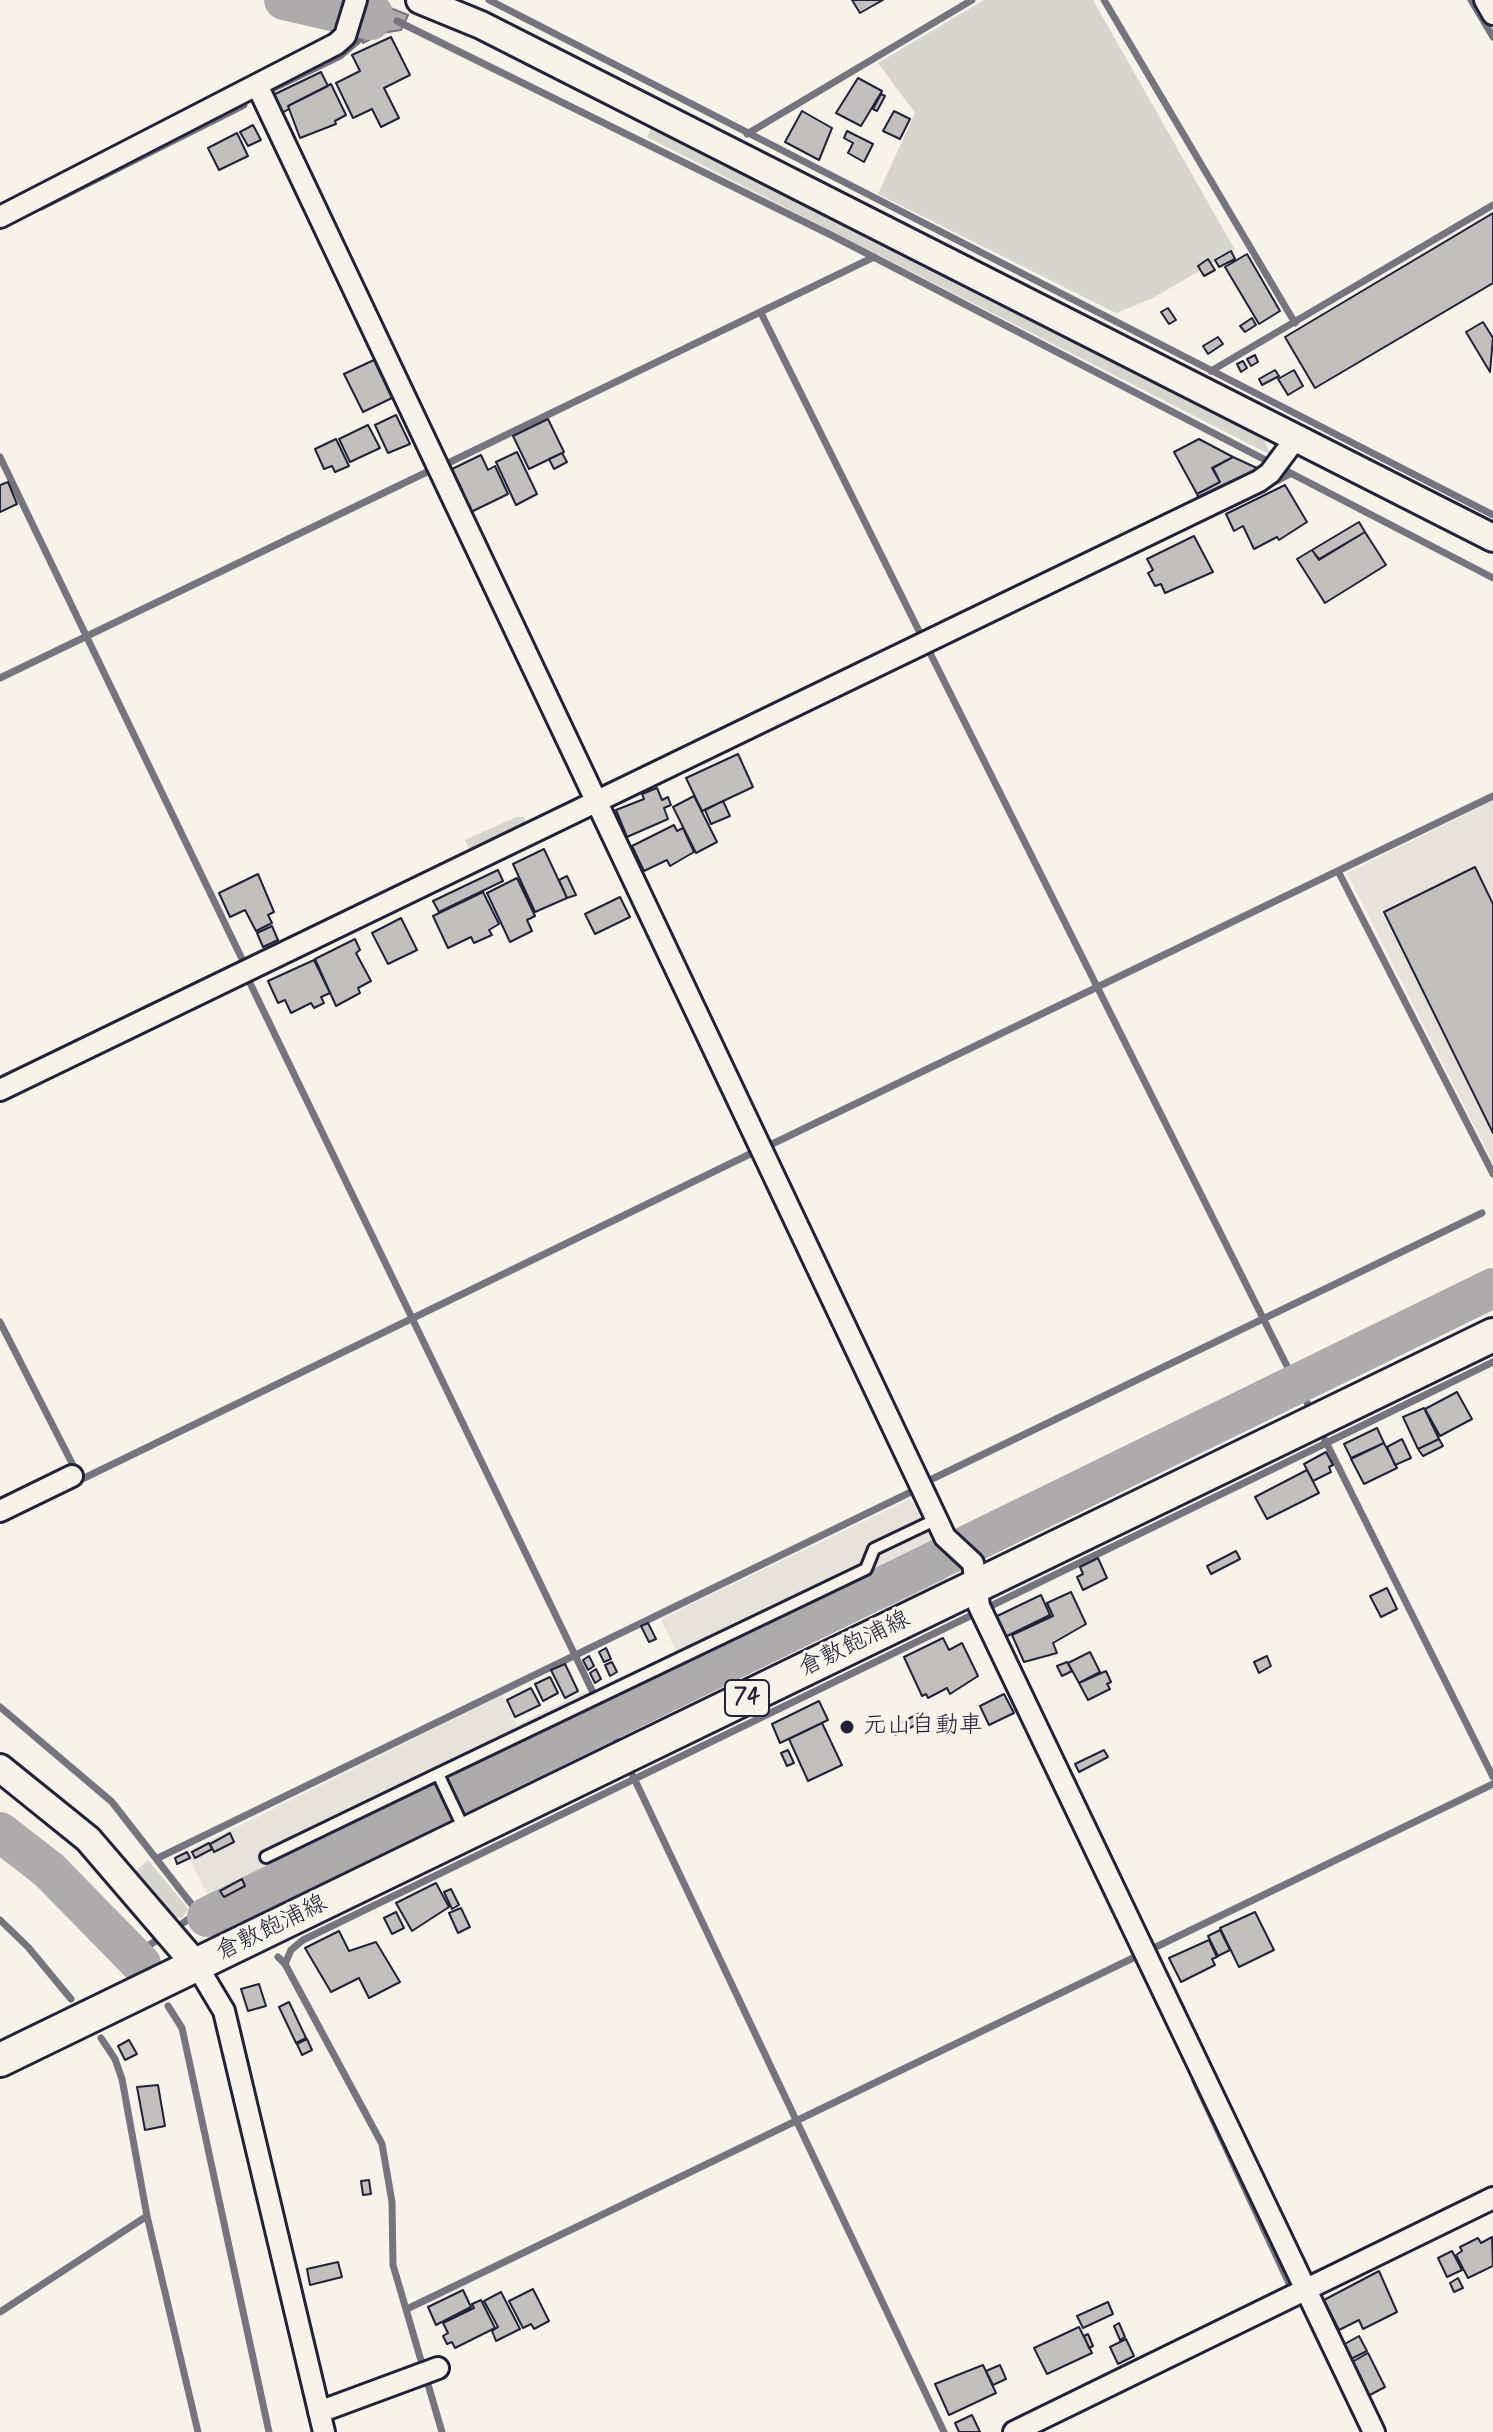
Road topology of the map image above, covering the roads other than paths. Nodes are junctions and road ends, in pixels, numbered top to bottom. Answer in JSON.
{"nodes":[{"id":1,"x":420,"y":0,"type":"edge"},
{"id":2,"x":1485,"y":0,"type":"edge"},
{"id":3,"x":355,"y":2,"type":"edge"},
{"id":4,"x":1493,"y":14,"type":"edge"},
{"id":5,"x":258,"y":87,"type":"junction"},
{"id":6,"x":0,"y":217,"type":"edge"},
{"id":7,"x":1296,"y":438,"type":"junction"},
{"id":8,"x":1493,"y":538,"type":"edge"},
{"id":9,"x":595,"y":802,"type":"junction"},
{"id":10,"x":0,"y":1090,"type":"edge"},
{"id":11,"x":1493,"y":1335,"type":"edge"},
{"id":12,"x":72,"y":1476,"type":"dead end"},
{"id":13,"x":0,"y":1511,"type":"edge"},
{"id":14,"x":937,"y":1519,"type":"junction"},
{"id":15,"x":979,"y":1604,"type":"junction"},
{"id":16,"x":1,"y":1770,"type":"edge"},
{"id":17,"x":438,"y":1774,"type":"junction"},
{"id":18,"x":460,"y":1820,"type":"junction"},
{"id":19,"x":266,"y":1857,"type":"dead end"},
{"id":20,"x":197,"y":1966,"type":"junction"},
{"id":21,"x":0,"y":2060,"type":"edge"},
{"id":22,"x":1493,"y":2198,"type":"edge"},
{"id":23,"x":1304,"y":2295,"type":"junction"},
{"id":24,"x":430,"y":2372,"type":"dead end"},
{"id":25,"x":321,"y":2422,"type":"edge"},
{"id":26,"x":1014,"y":2432,"type":"edge"},
{"id":27,"x":1374,"y":2432,"type":"edge"}],
"edges":[{"from":1,"to":7,"type":"street"},
{"from":2,"to":4,"type":"street"},
{"from":3,"to":5,"type":"street"},
{"from":5,"to":6,"type":"street"},
{"from":5,"to":9,"type":"street"},
{"from":7,"to":8,"type":"street"},
{"from":7,"to":9,"type":"street"},
{"from":9,"to":10,"type":"street"},
{"from":9,"to":14,"type":"street"},
{"from":11,"to":15,"type":"main road","name":"倉敷飽浦線","number":"74"},
{"from":12,"to":13,"type":"street"},
{"from":14,"to":15,"type":"street"},
{"from":14,"to":17,"type":"lane"},
{"from":15,"to":18,"type":"main road","name":"倉敷飽浦線","number":"74"},
{"from":15,"to":23,"type":"street"},
{"from":16,"to":20,"type":"street"},
{"from":17,"to":18,"type":"lane"},
{"from":17,"to":19,"type":"lane"},
{"from":18,"to":20,"type":"main road","name":"倉敷飽浦線","number":"74"},
{"from":20,"to":21,"type":"main road","name":"倉敷飽浦線","number":"74"},
{"from":20,"to":25,"type":"street"},
{"from":22,"to":23,"type":"street"},
{"from":23,"to":26,"type":"street"},
{"from":23,"to":27,"type":"street"},
{"from":24,"to":25,"type":"street"}]}
